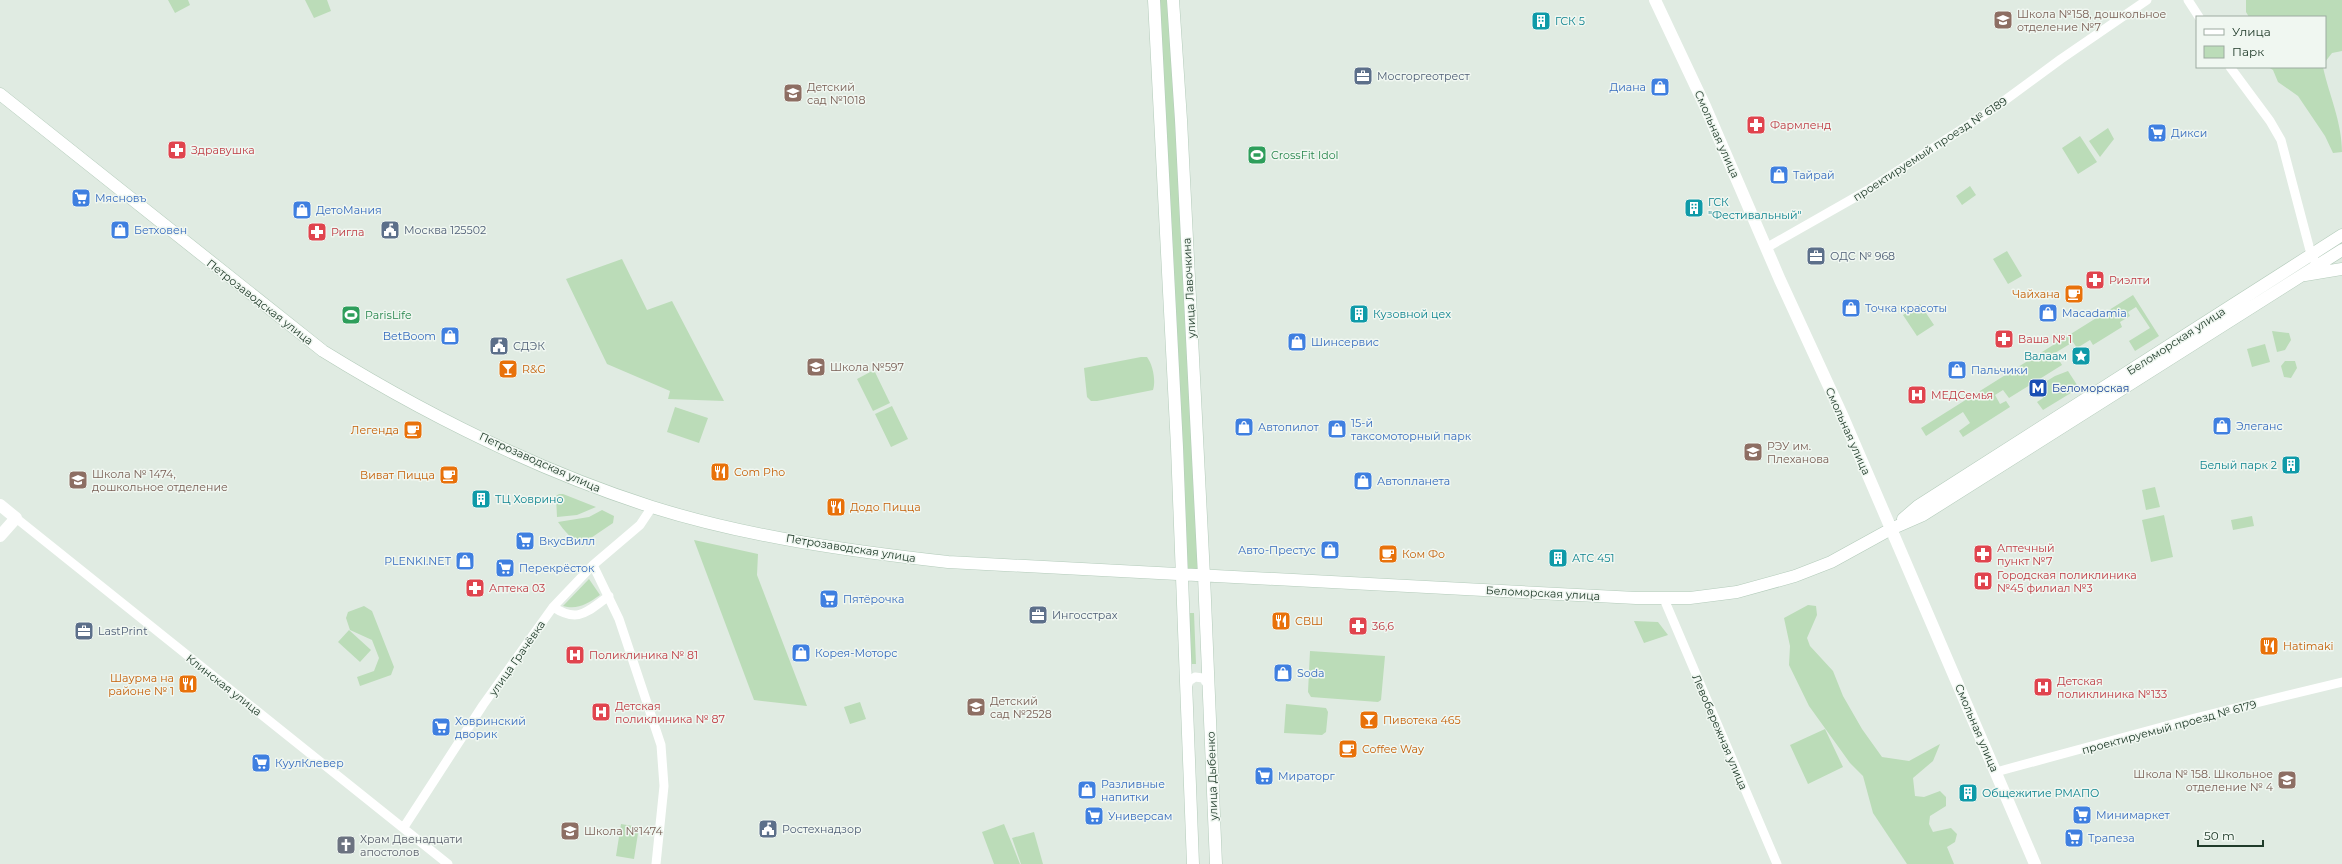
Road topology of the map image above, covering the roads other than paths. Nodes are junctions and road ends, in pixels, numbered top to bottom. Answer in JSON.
{"nodes":[{"id":1,"x":1154,"y":0,"type":"edge"},
{"id":2,"x":1173,"y":0,"type":"edge"},
{"id":3,"x":1655,"y":0,"type":"edge"},
{"id":4,"x":2147,"y":0,"type":"edge"},
{"id":5,"x":2188,"y":0,"type":"edge"},
{"id":6,"x":2198,"y":16,"type":"edge"},
{"id":7,"x":2231,"y":68,"type":"edge"},
{"id":8,"x":0,"y":94,"type":"edge"},
{"id":9,"x":2342,"y":235,"type":"edge"},
{"id":10,"x":1766,"y":248,"type":"junction"},
{"id":11,"x":2342,"y":250,"type":"edge"},
{"id":12,"x":2310,"y":254,"type":"junction"},
{"id":13,"x":2317,"y":265,"type":"junction"},
{"id":14,"x":2342,"y":269,"type":"edge"},
{"id":15,"x":2296,"y":278,"type":"junction"},
{"id":16,"x":0,"y":504,"type":"edge"},
{"id":17,"x":652,"y":507,"type":"junction"},
{"id":18,"x":16,"y":518,"type":"junction"},
{"id":19,"x":1891,"y":529,"type":"junction"},
{"id":20,"x":0,"y":536,"type":"edge"},
{"id":21,"x":593,"y":565,"type":"junction"},
{"id":22,"x":1182,"y":575,"type":"junction"},
{"id":23,"x":1204,"y":576,"type":"junction"},
{"id":24,"x":609,"y":596,"type":"junction"},
{"id":25,"x":1664,"y":599,"type":"junction"},
{"id":26,"x":554,"y":607,"type":"junction"},
{"id":27,"x":2342,"y":682,"type":"edge"},
{"id":28,"x":1209,"y":687,"type":"junction"},
{"id":29,"x":1187,"y":688,"type":"junction"},
{"id":30,"x":1996,"y":772,"type":"junction"},
{"id":31,"x":404,"y":827,"type":"junction"},
{"id":32,"x":448,"y":864,"type":"edge"},
{"id":33,"x":656,"y":864,"type":"edge"},
{"id":34,"x":1194,"y":864,"type":"edge"},
{"id":35,"x":1216,"y":864,"type":"edge"},
{"id":36,"x":1777,"y":864,"type":"edge"},
{"id":37,"x":2035,"y":864,"type":"edge"}],
"edges":[{"from":1,"to":22,"type":"main road","name":"улица Лавочкина"},
{"from":2,"to":23,"type":"main road","name":"улица Лавочкина"},
{"from":3,"to":10,"type":"main road","name":"Смольная улица"},
{"from":4,"to":10,"type":"street","name":"проектируемый проезд № 6189"},
{"from":5,"to":6,"type":"street"},
{"from":7,"to":12,"type":"street"},
{"from":8,"to":17,"type":"main road","name":"Петрозаводская улица"},
{"from":9,"to":12,"type":"main road","name":"Беломорская улица"},
{"from":10,"to":19,"type":"main road","name":"Смольная улица"},
{"from":11,"to":13,"type":"main road","name":"Беломорская улица"},
{"from":12,"to":13,"type":"street"},
{"from":12,"to":19,"type":"main road","name":"Беломорская улица"},
{"from":13,"to":15,"type":"main road","name":"Беломорская улица"},
{"from":14,"to":15,"type":"main road"},
{"from":15,"to":19,"type":"main road","name":"Беломорская улица"},
{"from":16,"to":18,"type":"main road","name":"Клинская улица"},
{"from":17,"to":21,"type":"street","name":"улица Грачёвка"},
{"from":17,"to":22,"type":"main road","name":"Петрозаводская улица"},
{"from":18,"to":20,"type":"main road"},
{"from":18,"to":31,"type":"street","name":"Клинская улица"},
{"from":19,"to":25,"type":"main road","name":"Беломорская улица"},
{"from":19,"to":30,"type":"main road","name":"Смольная улица"},
{"from":21,"to":24,"type":"street"},
{"from":21,"to":26,"type":"street","name":"улица Грачёвка"},
{"from":22,"to":23,"type":"main road","name":"Беломорская улица"},
{"from":22,"to":29,"type":"main road","name":"улица Дыбенко"},
{"from":23,"to":25,"type":"main road","name":"Беломорская улица"},
{"from":23,"to":28,"type":"main road","name":"улица Дыбенко"},
{"from":24,"to":26,"type":"street"},
{"from":24,"to":33,"type":"street"},
{"from":25,"to":36,"type":"street","name":"Левобережная улица"},
{"from":26,"to":31,"type":"street","name":"улица Грачёвка"},
{"from":27,"to":30,"type":"street","name":"проектируемый проезд № 6179"},
{"from":28,"to":29,"type":"street"},
{"from":28,"to":35,"type":"main road","name":"улица Дыбенко"},
{"from":29,"to":34,"type":"main road","name":"улица Дыбенко"},
{"from":30,"to":37,"type":"main road","name":"Смольная улица"},
{"from":31,"to":32,"type":"street","name":"Клинская улица"}]}
